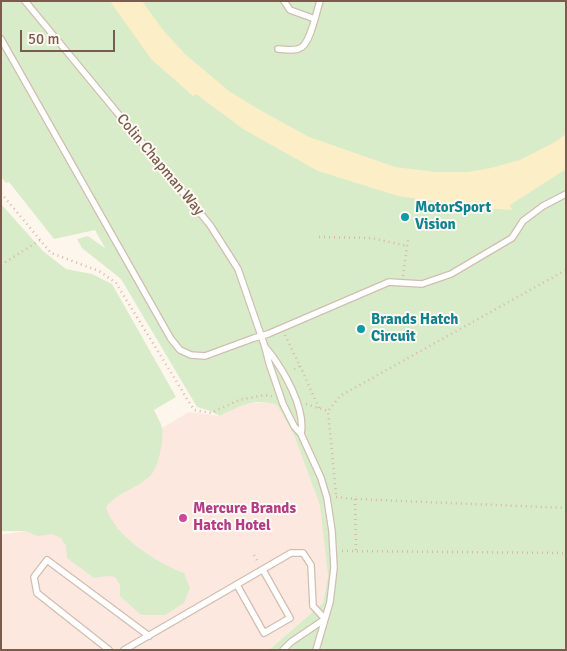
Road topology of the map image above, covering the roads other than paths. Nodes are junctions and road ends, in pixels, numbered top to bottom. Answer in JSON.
{"nodes":[{"id":1,"x":25,"y":1,"type":"edge"},
{"id":2,"x":284,"y":1,"type":"edge"},
{"id":3,"x":320,"y":1,"type":"edge"},
{"id":4,"x":315,"y":19,"type":"junction"},
{"id":5,"x":1,"y":39,"type":"edge"},
{"id":6,"x":278,"y":49,"type":"dead end"},
{"id":7,"x":566,"y":194,"type":"edge"},
{"id":8,"x":261,"y":336,"type":"junction"},
{"id":9,"x":265,"y":347,"type":"junction"},
{"id":10,"x":301,"y":434,"type":"junction"},
{"id":11,"x":262,"y":570,"type":"junction"},
{"id":12,"x":237,"y":585,"type":"junction"},
{"id":13,"x":325,"y":620,"type":"junction"},
{"id":14,"x":149,"y":636,"type":"junction"},
{"id":15,"x":110,"y":650,"type":"edge"},
{"id":16,"x":124,"y":650,"type":"edge"},
{"id":17,"x":282,"y":650,"type":"edge"},
{"id":18,"x":316,"y":650,"type":"edge"}],
"edges":[{"from":1,"to":8,"type":"lane","name":"Colin Chapman Way"},
{"from":2,"to":4,"type":"lane"},
{"from":3,"to":4,"type":"lane"},
{"from":4,"to":6,"type":"lane"},
{"from":5,"to":8,"type":"lane"},
{"from":7,"to":8,"type":"lane"},
{"from":8,"to":9,"type":"lane","name":"Colin Chapman Way"},
{"from":9,"to":10,"type":"lane","name":"Colin Chapman Way"},
{"from":9,"to":10,"type":"lane","name":"Colin Chapman Way"},
{"from":10,"to":13,"type":"lane","name":"Colin Chapman Way"},
{"from":11,"to":12,"type":"lane"},
{"from":11,"to":12,"type":"lane"},
{"from":11,"to":13,"type":"lane"},
{"from":12,"to":14,"type":"lane"},
{"from":13,"to":17,"type":"lane"},
{"from":13,"to":18,"type":"lane","name":"Colin Chapman Way"},
{"from":14,"to":15,"type":"lane"},
{"from":14,"to":16,"type":"lane"}]}
